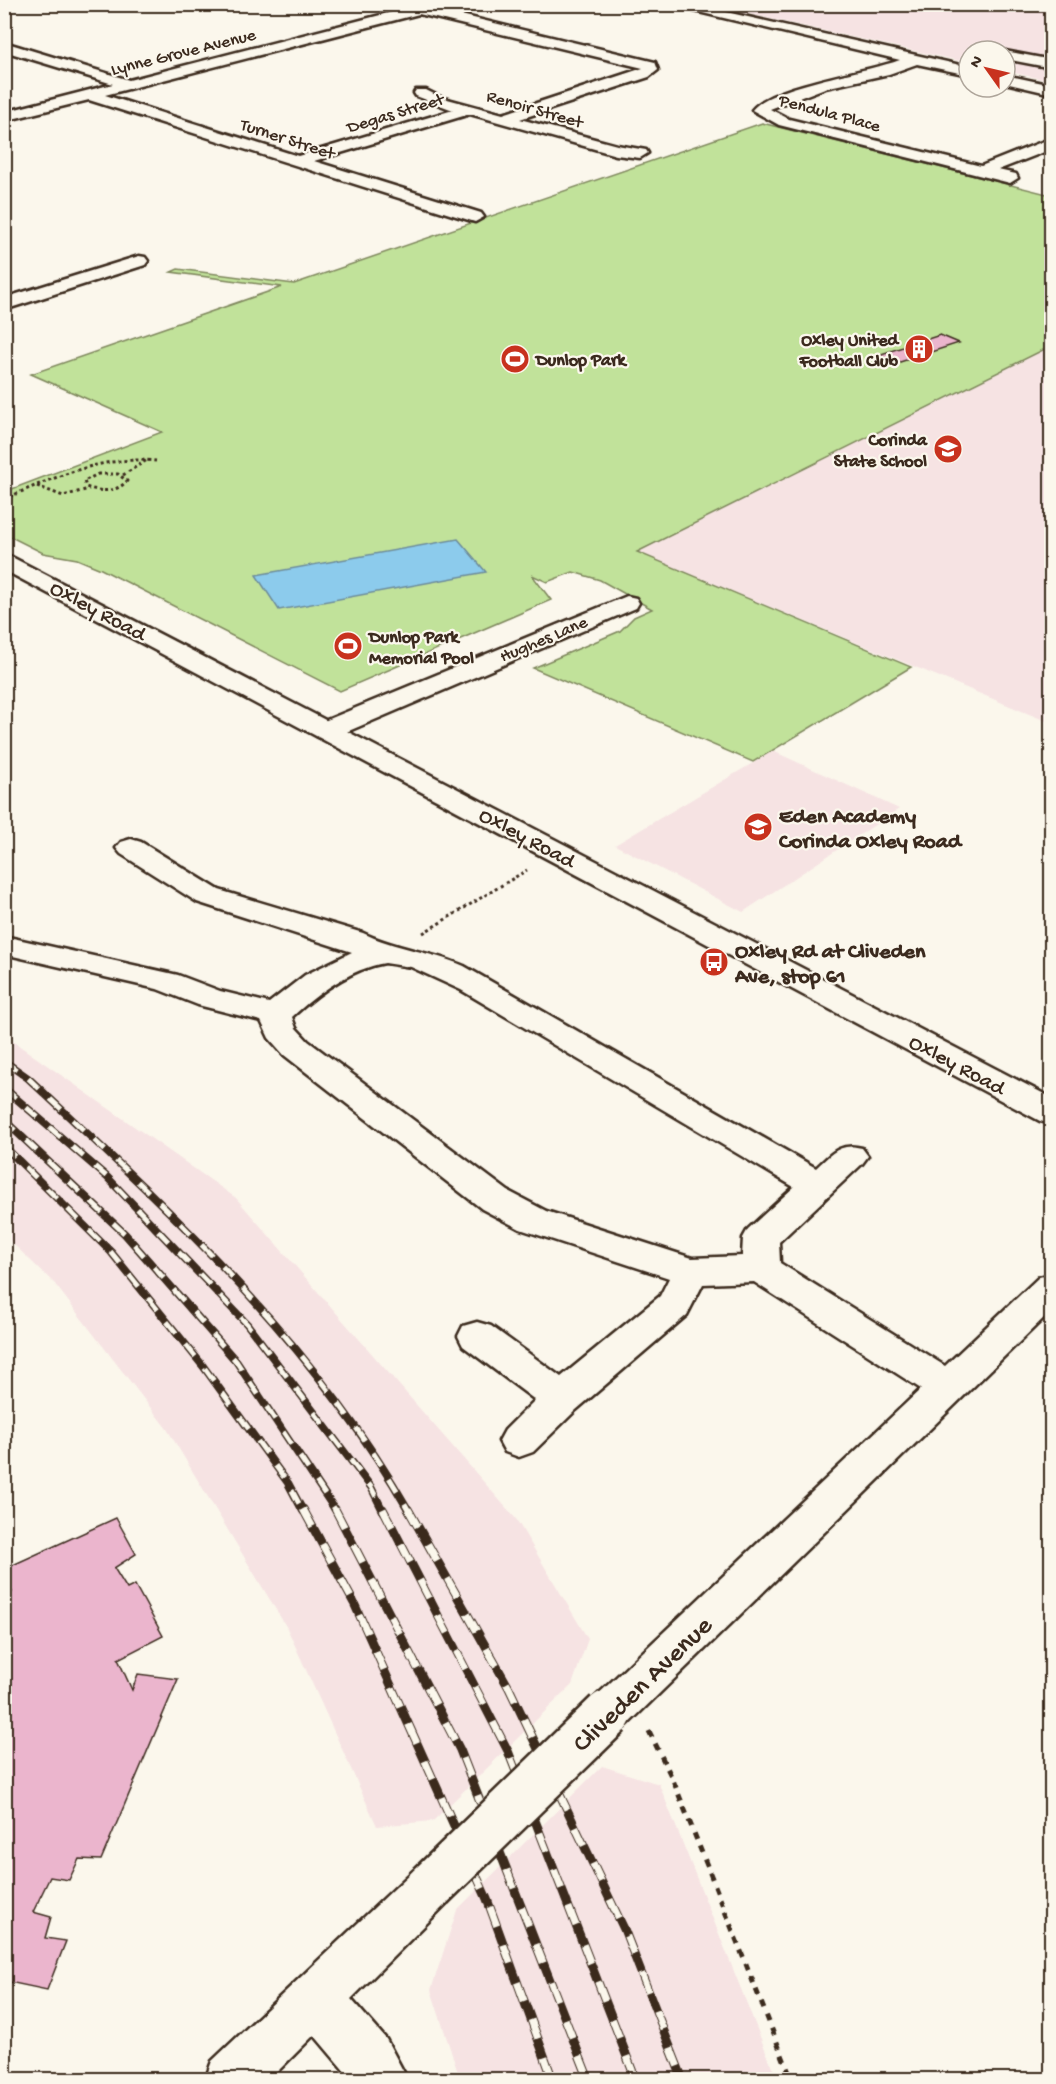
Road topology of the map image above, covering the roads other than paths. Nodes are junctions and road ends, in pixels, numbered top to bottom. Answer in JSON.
{"nodes":[{"id":1,"x":441,"y":4,"type":"edge"},
{"id":2,"x":671,"y":4,"type":"edge"},
{"id":3,"x":421,"y":10,"type":"junction"},
{"id":4,"x":4,"y":46,"type":"edge"},
{"id":5,"x":1017,"y":57,"type":"edge"},
{"id":6,"x":915,"y":59,"type":"junction"},
{"id":7,"x":1052,"y":64,"type":"edge"},
{"id":8,"x":957,"y":66,"type":"edge"},
{"id":9,"x":952,"y":68,"type":"junction"},
{"id":10,"x":957,"y":69,"type":"edge"},
{"id":11,"x":1017,"y":83,"type":"edge"},
{"id":12,"x":130,"y":85,"type":"junction"},
{"id":13,"x":1052,"y":90,"type":"edge"},
{"id":14,"x":421,"y":93,"type":"dead end"},
{"id":15,"x":89,"y":95,"type":"junction"},
{"id":16,"x":469,"y":110,"type":"junction"},
{"id":17,"x":4,"y":117,"type":"edge"},
{"id":18,"x":504,"y":119,"type":"junction"},
{"id":19,"x":1049,"y":144,"type":"dead end"},
{"id":20,"x":640,"y":153,"type":"dead end"},
{"id":21,"x":297,"y":161,"type":"junction"},
{"id":22,"x":982,"y":171,"type":"junction"},
{"id":23,"x":1010,"y":178,"type":"dead end"},
{"id":24,"x":475,"y":217,"type":"dead end"},
{"id":25,"x":139,"y":261,"type":"dead end"},
{"id":26,"x":4,"y":304,"type":"edge"},
{"id":27,"x":4,"y":560,"type":"edge"},
{"id":28,"x":627,"y":603,"type":"dead end"},
{"id":29,"x":327,"y":730,"type":"junction"},
{"id":30,"x":130,"y":848,"type":"dead end"},
{"id":31,"x":4,"y":945,"type":"edge"},
{"id":32,"x":390,"y":954,"type":"junction"},
{"id":33,"x":275,"y":1015,"type":"junction"},
{"id":34,"x":1052,"y":1113,"type":"edge"},
{"id":35,"x":850,"y":1156,"type":"dead end"},
{"id":36,"x":818,"y":1185,"type":"junction"},
{"id":37,"x":762,"y":1269,"type":"junction"},
{"id":38,"x":691,"y":1271,"type":"junction"},
{"id":39,"x":1052,"y":1287,"type":"edge"},
{"id":40,"x":477,"y":1336,"type":"dead end"},
{"id":41,"x":947,"y":1386,"type":"junction"},
{"id":42,"x":562,"y":1400,"type":"junction"},
{"id":43,"x":519,"y":1441,"type":"dead end"},
{"id":44,"x":313,"y":1999,"type":"junction"},
{"id":45,"x":231,"y":2079,"type":"edge"},
{"id":46,"x":382,"y":2079,"type":"edge"}],
"edges":[{"from":1,"to":3,"type":"street","name":"Lynne Grove Avenue"},
{"from":2,"to":6,"type":"street"},
{"from":3,"to":12,"type":"street","name":"Lynne Grove Avenue"},
{"from":3,"to":18,"type":"street"},
{"from":4,"to":12,"type":"street"},
{"from":5,"to":7,"type":"street"},
{"from":6,"to":9,"type":"street"},
{"from":6,"to":22,"type":"street","name":"Pendula Place"},
{"from":8,"to":9,"type":"street"},
{"from":9,"to":10,"type":"street"},
{"from":11,"to":13,"type":"street"},
{"from":12,"to":15,"type":"street","name":"Lynne Grove Avenue"},
{"from":14,"to":16,"type":"street","name":"Renoir Street"},
{"from":15,"to":17,"type":"street","name":"Lynne Grove Avenue"},
{"from":15,"to":21,"type":"street","name":"Turner Street"},
{"from":16,"to":18,"type":"street","name":"Renoir Street"},
{"from":16,"to":21,"type":"street","name":"Degas Street"},
{"from":18,"to":20,"type":"street","name":"Renoir Street"},
{"from":19,"to":22,"type":"street"},
{"from":21,"to":24,"type":"street","name":"Turner Street"},
{"from":22,"to":23,"type":"street","name":"Pendula Place"},
{"from":25,"to":26,"type":"street"},
{"from":27,"to":29,"type":"street","name":"Oxley Road"},
{"from":28,"to":29,"type":"street","name":"Hughes Lane"},
{"from":29,"to":34,"type":"street","name":"Oxley Road"},
{"from":30,"to":32,"type":"street"},
{"from":31,"to":33,"type":"street"},
{"from":32,"to":33,"type":"street"},
{"from":32,"to":36,"type":"street"},
{"from":33,"to":38,"type":"street"},
{"from":35,"to":36,"type":"street"},
{"from":36,"to":37,"type":"street"},
{"from":37,"to":38,"type":"street"},
{"from":37,"to":41,"type":"street"},
{"from":38,"to":42,"type":"street"},
{"from":39,"to":41,"type":"street","name":"Cliveden Avenue"},
{"from":40,"to":42,"type":"street"},
{"from":41,"to":44,"type":"street","name":"Cliveden Avenue","bridge":true},
{"from":42,"to":43,"type":"street"},
{"from":44,"to":45,"type":"street","name":"Cliveden Avenue"},
{"from":44,"to":46,"type":"street"}]}
